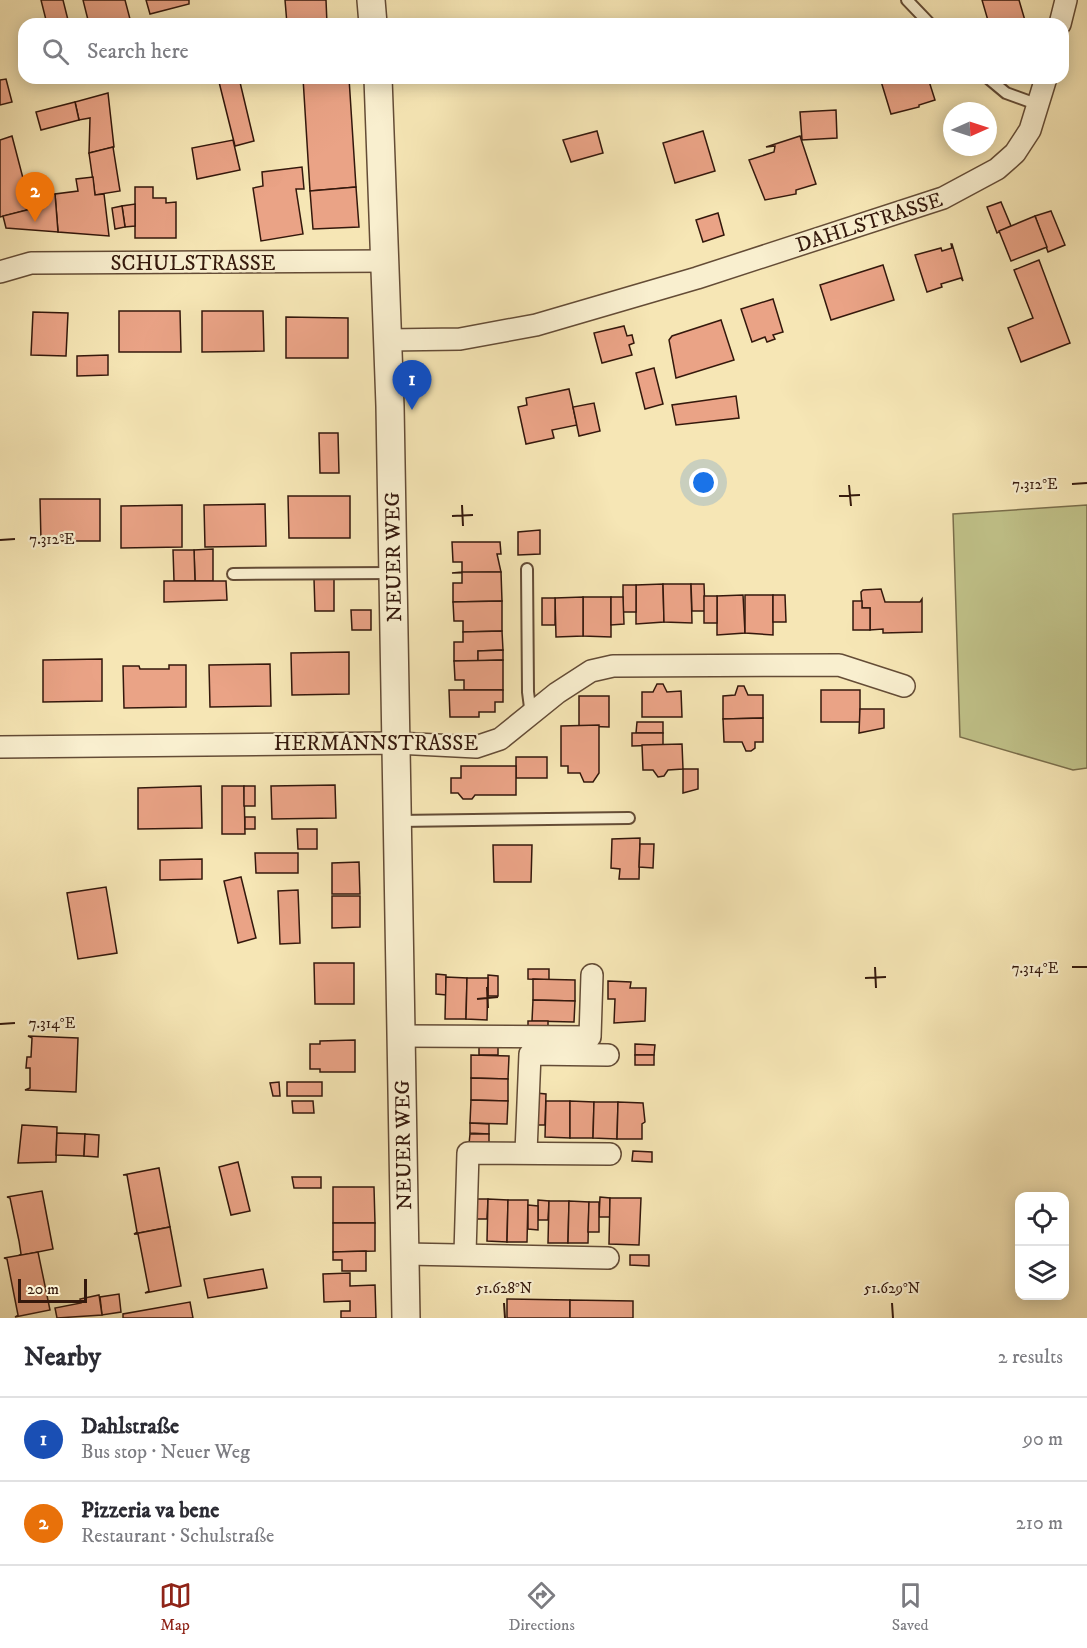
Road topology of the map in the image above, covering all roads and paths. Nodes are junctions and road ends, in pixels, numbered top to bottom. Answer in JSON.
{"nodes":[{"id":1,"x":371,"y":0,"type":"edge"},
{"id":2,"x":907,"y":0,"type":"edge"},
{"id":3,"x":1066,"y":0,"type":"edge"},
{"id":4,"x":372,"y":18,"type":"edge"},
{"id":5,"x":924,"y":18,"type":"edge"},
{"id":6,"x":1062,"y":18,"type":"edge"},
{"id":7,"x":378,"y":84,"type":"edge"},
{"id":8,"x":995,"y":84,"type":"edge"},
{"id":9,"x":1044,"y":84,"type":"edge"},
{"id":10,"x":1039,"y":105,"type":"junction"},
{"id":11,"x":387,"y":261,"type":"junction"},
{"id":12,"x":0,"y":272,"type":"edge"},
{"id":13,"x":388,"y":340,"type":"junction"},
{"id":14,"x":527,"y":569,"type":"dead end"},
{"id":15,"x":393,"y":573,"type":"junction"},
{"id":16,"x":233,"y":574,"type":"dead end"},
{"id":17,"x":904,"y":686,"type":"dead end"},
{"id":18,"x":531,"y":715,"type":"junction"},
{"id":19,"x":396,"y":743,"type":"junction"},
{"id":20,"x":0,"y":747,"type":"edge"},
{"id":21,"x":629,"y":818,"type":"dead end"},
{"id":22,"x":397,"y":821,"type":"junction"},
{"id":23,"x":591,"y":975,"type":"dead end"},
{"id":24,"x":401,"y":1036,"type":"junction"},
{"id":25,"x":530,"y":1045,"type":"junction"},
{"id":26,"x":608,"y":1054,"type":"dead end"},
{"id":27,"x":526,"y":1152,"type":"junction"},
{"id":28,"x":610,"y":1154,"type":"dead end"},
{"id":29,"x":465,"y":1253,"type":"junction"},
{"id":30,"x":405,"y":1254,"type":"junction"},
{"id":31,"x":608,"y":1258,"type":"dead end"},
{"id":32,"x":406,"y":1318,"type":"edge"}],
"edges":[{"from":1,"to":4,"type":"street"},
{"from":2,"to":5,"type":"lane"},
{"from":3,"to":6,"type":"street"},
{"from":7,"to":11,"type":"street","name":"NEUER WEG"},
{"from":8,"to":10,"type":"lane"},
{"from":9,"to":10,"type":"street","name":"DAHLSTRASSE"},
{"from":10,"to":13,"type":"street","name":"DAHLSTRASSE"},
{"from":11,"to":12,"type":"street","name":"SCHULSTRASSE"},
{"from":11,"to":13,"type":"street","name":"NEUER WEG"},
{"from":13,"to":15,"type":"street","name":"NEUER WEG"},
{"from":14,"to":18,"type":"lane"},
{"from":15,"to":16,"type":"lane"},
{"from":15,"to":19,"type":"street","name":"NEUER WEG"},
{"from":17,"to":18,"type":"street","name":"HERMANNSTRASSE"},
{"from":18,"to":19,"type":"street","name":"HERMANNSTRASSE"},
{"from":19,"to":20,"type":"street","name":"HERMANNSTRASSE"},
{"from":19,"to":22,"type":"street","name":"NEUER WEG"},
{"from":21,"to":22,"type":"lane"},
{"from":22,"to":24,"type":"street","name":"NEUER WEG"},
{"from":23,"to":25,"type":"street"},
{"from":24,"to":25,"type":"street"},
{"from":24,"to":30,"type":"street","name":"NEUER WEG"},
{"from":25,"to":26,"type":"street"},
{"from":25,"to":27,"type":"street"},
{"from":27,"to":28,"type":"street"},
{"from":27,"to":29,"type":"street"},
{"from":29,"to":30,"type":"street"},
{"from":29,"to":31,"type":"street"},
{"from":30,"to":32,"type":"street","name":"NEUER WEG"}]}
